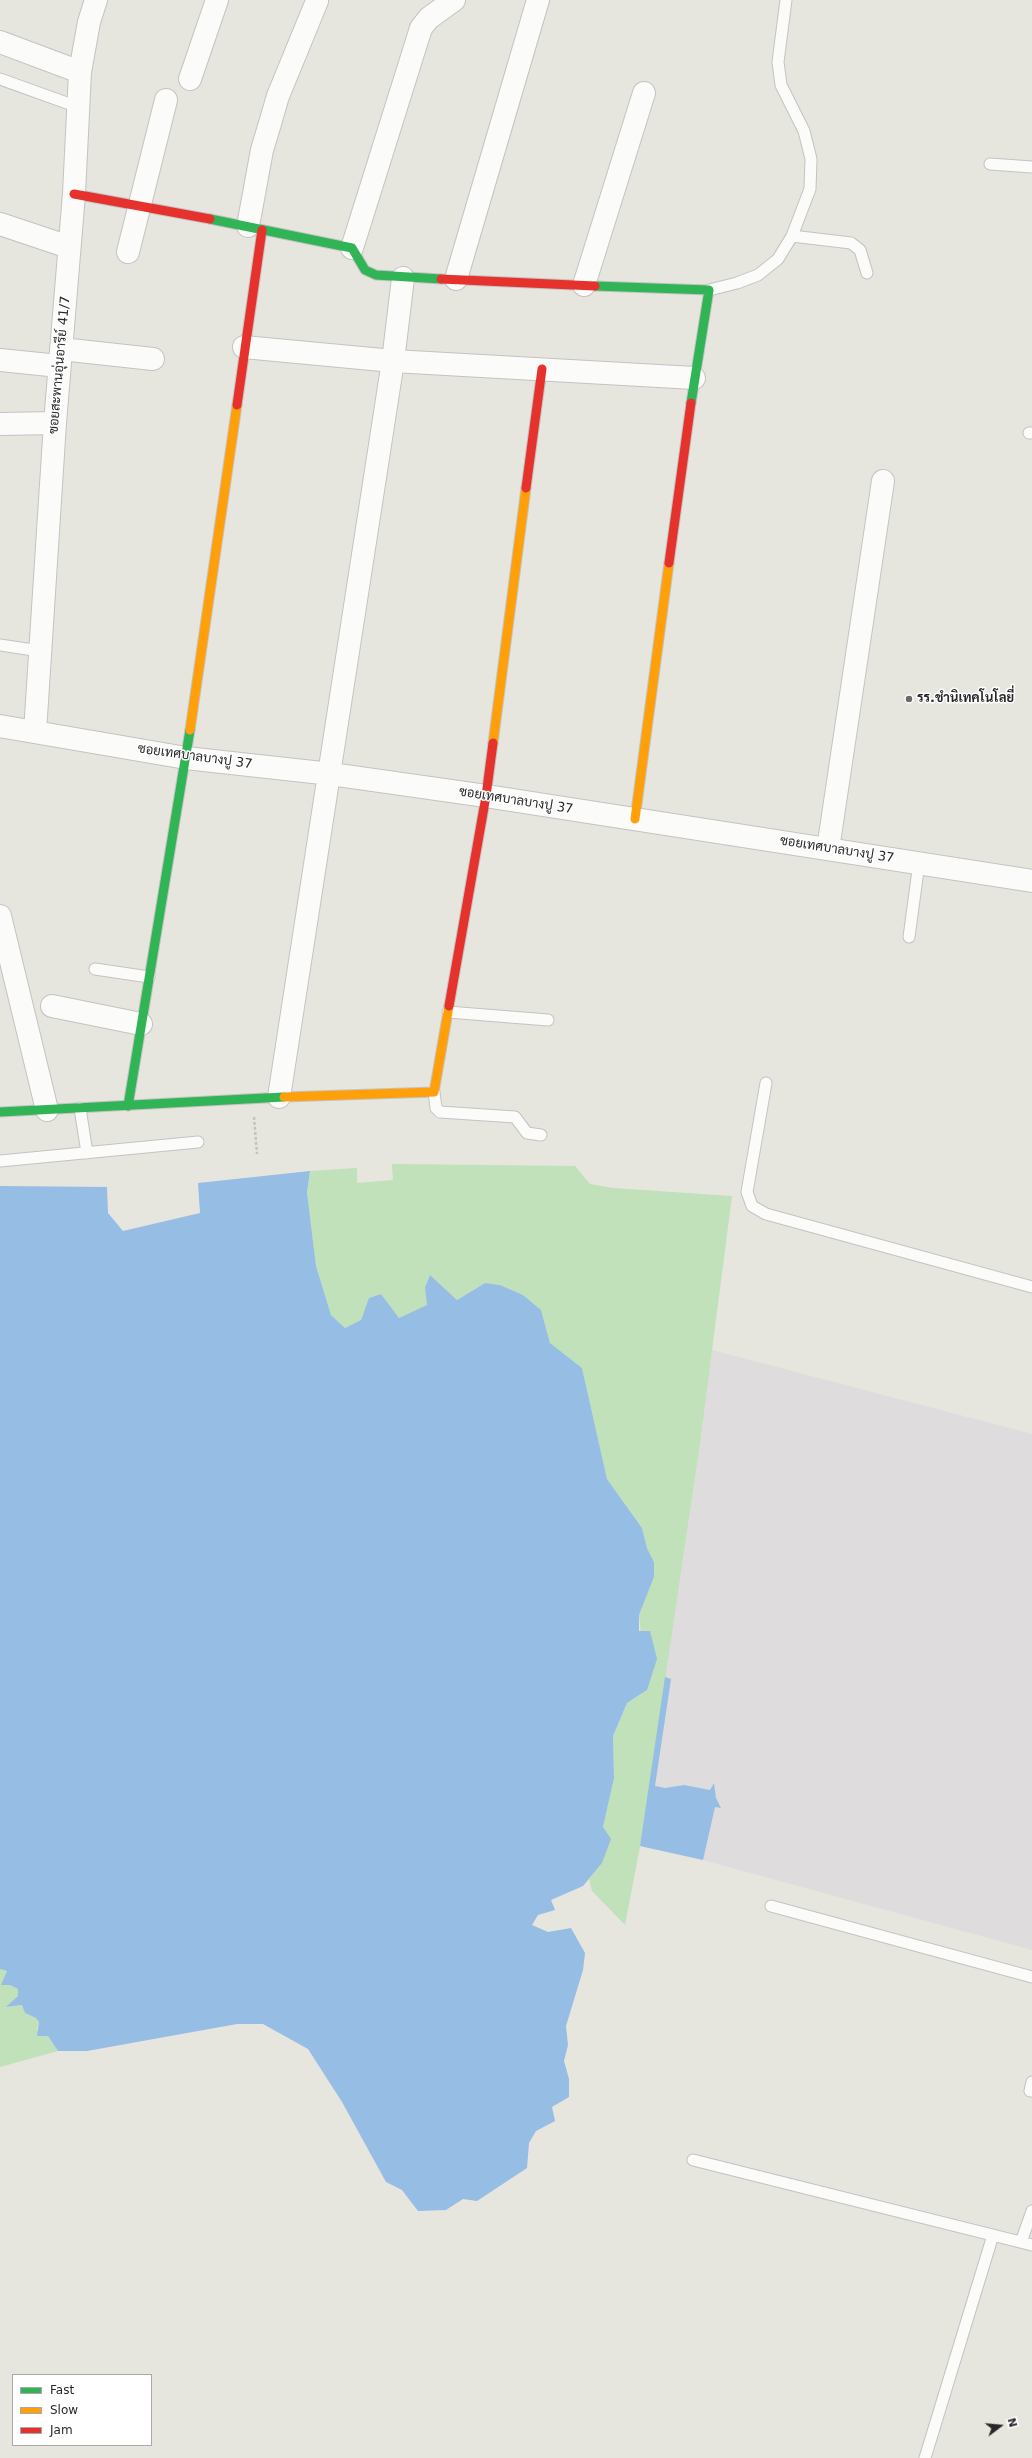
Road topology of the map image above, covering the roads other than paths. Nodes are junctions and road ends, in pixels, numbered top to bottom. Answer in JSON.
{"nodes":[{"id":1,"x":96,"y":0,"type":"edge"},
{"id":2,"x":216,"y":0,"type":"edge"},
{"id":3,"x":454,"y":0,"type":"edge"},
{"id":4,"x":538,"y":0,"type":"edge"},
{"id":5,"x":786,"y":0,"type":"edge"},
{"id":6,"x":317,"y":1,"type":"edge"},
{"id":7,"x":0,"y":42,"type":"edge"},
{"id":8,"x":80,"y":72,"type":"junction"},
{"id":9,"x":0,"y":79,"type":"edge"},
{"id":10,"x":190,"y":79,"type":"dead end"},
{"id":11,"x":644,"y":92,"type":"dead end"},
{"id":12,"x":166,"y":100,"type":"dead end"},
{"id":13,"x":78,"y":107,"type":"junction"},
{"id":14,"x":990,"y":164,"type":"dead end"},
{"id":15,"x":1032,"y":167,"type":"edge"},
{"id":16,"x":74,"y":194,"type":"junction"},
{"id":17,"x":139,"y":205,"type":"junction"},
{"id":18,"x":0,"y":224,"type":"edge"},
{"id":19,"x":255,"y":228,"type":"junction"},
{"id":20,"x":792,"y":236,"type":"junction"},
{"id":21,"x":69,"y":248,"type":"junction"},
{"id":22,"x":352,"y":248,"type":"junction"},
{"id":23,"x":128,"y":252,"type":"dead end"},
{"id":24,"x":867,"y":272,"type":"dead end"},
{"id":25,"x":403,"y":278,"type":"junction"},
{"id":26,"x":456,"y":279,"type":"junction"},
{"id":27,"x":584,"y":285,"type":"junction"},
{"id":28,"x":709,"y":290,"type":"junction"},
{"id":29,"x":244,"y":348,"type":"junction"},
{"id":30,"x":60,"y":357,"type":"junction"},
{"id":31,"x":153,"y":359,"type":"dead end"},
{"id":32,"x":0,"y":360,"type":"edge"},
{"id":33,"x":393,"y":361,"type":"junction"},
{"id":34,"x":542,"y":369,"type":"junction"},
{"id":35,"x":694,"y":378,"type":"junction"},
{"id":36,"x":55,"y":423,"type":"junction"},
{"id":37,"x":0,"y":424,"type":"edge"},
{"id":38,"x":883,"y":481,"type":"dead end"},
{"id":39,"x":0,"y":645,"type":"edge"},
{"id":40,"x":40,"y":651,"type":"junction"},
{"id":41,"x":0,"y":726,"type":"edge"},
{"id":42,"x":35,"y":732,"type":"junction"},
{"id":43,"x":186,"y":758,"type":"junction"},
{"id":44,"x":331,"y":774,"type":"junction"},
{"id":45,"x":486,"y":796,"type":"junction"},
{"id":46,"x":635,"y":819,"type":"junction"},
{"id":47,"x":828,"y":849,"type":"junction"},
{"id":48,"x":920,"y":863,"type":"junction"},
{"id":49,"x":1032,"y":881,"type":"edge"},
{"id":50,"x":0,"y":916,"type":"edge"},
{"id":51,"x":909,"y":937,"type":"dead end"},
{"id":52,"x":96,"y":970,"type":"dead end"},
{"id":53,"x":149,"y":977,"type":"junction"},
{"id":54,"x":52,"y":1006,"type":"dead end"},
{"id":55,"x":448,"y":1012,"type":"junction"},
{"id":56,"x":548,"y":1020,"type":"dead end"},
{"id":57,"x":141,"y":1024,"type":"junction"},
{"id":58,"x":766,"y":1083,"type":"dead end"},
{"id":59,"x":434,"y":1092,"type":"junction"},
{"id":60,"x":280,"y":1097,"type":"junction"},
{"id":61,"x":128,"y":1106,"type":"junction"},
{"id":62,"x":80,"y":1108,"type":"junction"},
{"id":63,"x":47,"y":1110,"type":"junction"},
{"id":64,"x":0,"y":1112,"type":"edge"},
{"id":65,"x":541,"y":1135,"type":"dead end"},
{"id":66,"x":198,"y":1142,"type":"dead end"},
{"id":67,"x":87,"y":1152,"type":"junction"},
{"id":68,"x":0,"y":1161,"type":"edge"},
{"id":69,"x":1032,"y":1286,"type":"edge"},
{"id":70,"x":771,"y":1906,"type":"dead end"},
{"id":71,"x":1032,"y":1977,"type":"edge"},
{"id":72,"x":1032,"y":2082,"type":"edge"},
{"id":73,"x":1032,"y":2091,"type":"edge"},
{"id":74,"x":693,"y":2160,"type":"dead end"},
{"id":75,"x":1032,"y":2211,"type":"edge"},
{"id":76,"x":993,"y":2235,"type":"junction"},
{"id":77,"x":1027,"y":2243,"type":"edge"},
{"id":78,"x":925,"y":2458,"type":"edge"}],
"edges":[{"from":1,"to":8,"type":"street","name":"ซอยสะพานอุ่นอารีย์ 41/7"},
{"from":2,"to":10,"type":"street"},
{"from":3,"to":22,"type":"street"},
{"from":4,"to":26,"type":"street"},
{"from":5,"to":20,"type":"lane"},
{"from":6,"to":19,"type":"street"},
{"from":7,"to":8,"type":"street"},
{"from":8,"to":13,"type":"street","name":"ซอยสะพานอุ่นอารีย์ 41/7"},
{"from":9,"to":13,"type":"lane"},
{"from":11,"to":27,"type":"street"},
{"from":12,"to":17,"type":"street"},
{"from":13,"to":16,"type":"street","name":"ซอยสะพานอุ่นอารีย์ 41/7"},
{"from":14,"to":15,"type":"lane"},
{"from":16,"to":17,"type":"street"},
{"from":16,"to":21,"type":"street","name":"ซอยสะพานอุ่นอารีย์ 41/7"},
{"from":17,"to":19,"type":"street"},
{"from":17,"to":23,"type":"street"},
{"from":18,"to":21,"type":"street"},
{"from":19,"to":22,"type":"street"},
{"from":19,"to":29,"type":"street"},
{"from":20,"to":24,"type":"lane"},
{"from":20,"to":28,"type":"lane"},
{"from":21,"to":30,"type":"street","name":"ซอยสะพานอุ่นอารีย์ 41/7"},
{"from":22,"to":25,"type":"street"},
{"from":25,"to":26,"type":"street"},
{"from":25,"to":33,"type":"street"},
{"from":26,"to":27,"type":"street"},
{"from":27,"to":28,"type":"street"},
{"from":28,"to":35,"type":"street"},
{"from":29,"to":33,"type":"street"},
{"from":29,"to":43,"type":"street"},
{"from":30,"to":31,"type":"street"},
{"from":30,"to":32,"type":"street"},
{"from":30,"to":36,"type":"street","name":"ซอยสะพานอุ่นอารีย์ 41/7"},
{"from":33,"to":34,"type":"street"},
{"from":33,"to":44,"type":"street"},
{"from":34,"to":35,"type":"street"},
{"from":34,"to":45,"type":"street"},
{"from":35,"to":46,"type":"street"},
{"from":36,"to":37,"type":"street"},
{"from":36,"to":40,"type":"street","name":"ซอยสะพานอุ่นอารีย์ 41/7"},
{"from":38,"to":47,"type":"street"},
{"from":39,"to":40,"type":"lane"},
{"from":40,"to":42,"type":"street","name":"ซอยสะพานอุ่นอารีย์ 41/7"},
{"from":41,"to":42,"type":"street","name":"ซอยเทศบาลบางปู 37"},
{"from":42,"to":43,"type":"street","name":"ซอยเทศบาลบางปู 37"},
{"from":43,"to":44,"type":"street","name":"ซอยเทศบาลบางปู 37"},
{"from":43,"to":53,"type":"street"},
{"from":44,"to":45,"type":"street","name":"ซอยเทศบาลบางปู 37"},
{"from":44,"to":60,"type":"street"},
{"from":45,"to":46,"type":"street","name":"ซอยเทศบาลบางปู 37"},
{"from":45,"to":55,"type":"street"},
{"from":46,"to":47,"type":"street","name":"ซอยเทศบาลบางปู 37"},
{"from":47,"to":48,"type":"street","name":"ซอยเทศบาลบางปู 37"},
{"from":48,"to":49,"type":"street","name":"ซอยเทศบาลบางปู 37"},
{"from":48,"to":51,"type":"lane"},
{"from":50,"to":63,"type":"street"},
{"from":52,"to":53,"type":"lane"},
{"from":53,"to":57,"type":"street"},
{"from":54,"to":57,"type":"street"},
{"from":55,"to":56,"type":"lane"},
{"from":55,"to":59,"type":"street"},
{"from":57,"to":61,"type":"street"},
{"from":58,"to":69,"type":"lane"},
{"from":59,"to":60,"type":"street"},
{"from":59,"to":65,"type":"lane"},
{"from":60,"to":61,"type":"street"},
{"from":61,"to":62,"type":"street"},
{"from":62,"to":63,"type":"street"},
{"from":62,"to":67,"type":"lane"},
{"from":63,"to":64,"type":"street"},
{"from":66,"to":67,"type":"lane"},
{"from":67,"to":68,"type":"lane"},
{"from":70,"to":71,"type":"lane"},
{"from":72,"to":73,"type":"lane"},
{"from":74,"to":76,"type":"lane"},
{"from":75,"to":77,"type":"lane"},
{"from":76,"to":77,"type":"lane"},
{"from":76,"to":78,"type":"lane"}]}
